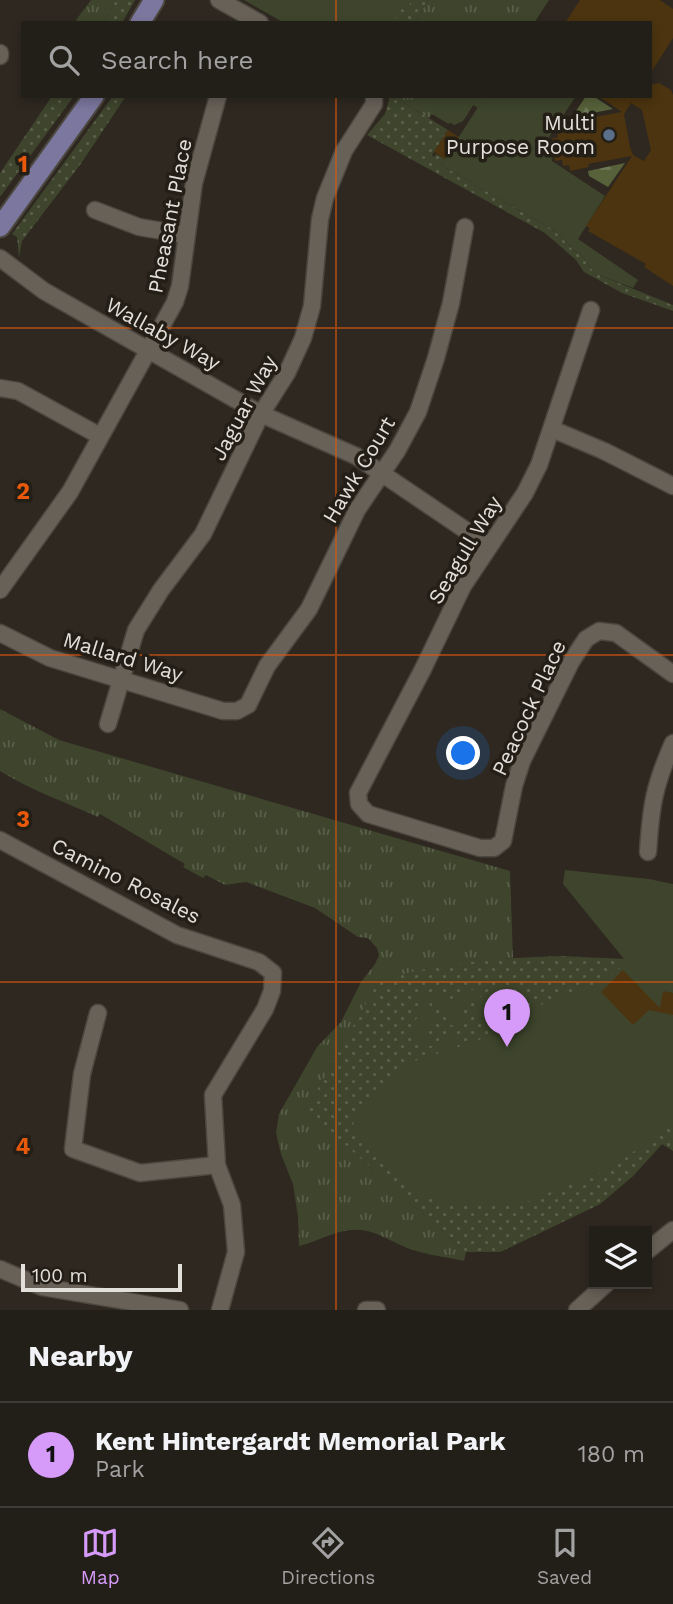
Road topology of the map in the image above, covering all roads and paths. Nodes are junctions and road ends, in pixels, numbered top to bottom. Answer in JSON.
{"nodes":[{"id":1,"x":154,"y":0,"type":"edge"},
{"id":2,"x":219,"y":0,"type":"edge"},
{"id":3,"x":141,"y":21,"type":"edge"},
{"id":4,"x":254,"y":21,"type":"edge"},
{"id":5,"x":93,"y":98,"type":"edge"},
{"id":6,"x":217,"y":98,"type":"edge"},
{"id":7,"x":374,"y":98,"type":"edge"},
{"id":8,"x":95,"y":210,"type":"dead end"},
{"id":9,"x":0,"y":227,"type":"edge"},
{"id":10,"x":466,"y":227,"type":"dead end"},
{"id":11,"x":186,"y":235,"type":"junction"},
{"id":12,"x":0,"y":258,"type":"edge"},
{"id":13,"x":591,"y":310,"type":"dead end"},
{"id":14,"x":150,"y":350,"type":"junction"},
{"id":15,"x":1,"y":388,"type":"edge"},
{"id":16,"x":261,"y":414,"type":"junction"},
{"id":17,"x":552,"y":429,"type":"junction"},
{"id":18,"x":100,"y":436,"type":"junction"},
{"id":19,"x":381,"y":473,"type":"junction"},
{"id":20,"x":671,"y":478,"type":"edge"},
{"id":21,"x":489,"y":546,"type":"junction"},
{"id":22,"x":0,"y":590,"type":"edge"},
{"id":23,"x":0,"y":633,"type":"edge"},
{"id":24,"x":673,"y":674,"type":"edge"},
{"id":25,"x":121,"y":679,"type":"junction"},
{"id":26,"x":237,"y":711,"type":"joint"},
{"id":27,"x":108,"y":724,"type":"dead end"},
{"id":28,"x":673,"y":743,"type":"edge"},
{"id":29,"x":0,"y":839,"type":"edge"},
{"id":30,"x":494,"y":848,"type":"joint"},
{"id":31,"x":648,"y":852,"type":"dead end"},
{"id":32,"x":99,"y":1013,"type":"dead end"},
{"id":33,"x":217,"y":1165,"type":"junction"},
{"id":34,"x":673,"y":1230,"type":"edge"},
{"id":35,"x":652,"y":1247,"type":"edge"},
{"id":36,"x":0,"y":1269,"type":"edge"},
{"id":37,"x":600,"y":1289,"type":"edge"},
{"id":38,"x":180,"y":1310,"type":"edge"},
{"id":39,"x":220,"y":1310,"type":"edge"},
{"id":40,"x":366,"y":1310,"type":"edge"},
{"id":41,"x":377,"y":1310,"type":"edge"},
{"id":42,"x":577,"y":1310,"type":"edge"}],
"edges":[{"from":1,"to":3,"type":"main road"},
{"from":2,"to":4,"type":"street"},
{"from":5,"to":9,"type":"main road"},
{"from":6,"to":11,"type":"street","name":"Pheasant Place"},
{"from":7,"to":16,"type":"street","name":"Jaguar Way"},
{"from":8,"to":11,"type":"street"},
{"from":10,"to":19,"type":"street","name":"Hawk Court"},
{"from":11,"to":14,"type":"street","name":"Pheasant Place"},
{"from":12,"to":14,"type":"street","name":"Wallaby Way"},
{"from":13,"to":17,"type":"street","name":"Seagull Way"},
{"from":14,"to":16,"type":"street","name":"Wallaby Way"},
{"from":14,"to":18,"type":"street","name":"Pheasant Place"},
{"from":15,"to":18,"type":"street"},
{"from":16,"to":19,"type":"street","name":"Wallaby Way"},
{"from":16,"to":25,"type":"street","name":"Jaguar Way"},
{"from":17,"to":20,"type":"street"},
{"from":17,"to":21,"type":"street","name":"Seagull Way"},
{"from":18,"to":22,"type":"street","name":"Pheasant Place"},
{"from":19,"to":21,"type":"street","name":"Wallaby Way"},
{"from":19,"to":26,"type":"street","name":"Hawk Court"},
{"from":21,"to":30,"type":"street","name":"Seagull Way"},
{"from":23,"to":25,"type":"street","name":"Mallard Way"},
{"from":24,"to":30,"type":"street","name":"Peacock Place"},
{"from":25,"to":26,"type":"street","name":"Mallard Way"},
{"from":25,"to":27,"type":"street","name":"Jaguar Way"},
{"from":28,"to":31,"type":"street"},
{"from":29,"to":33,"type":"street","name":"Camino Rosales"},
{"from":32,"to":33,"type":"street"},
{"from":33,"to":39,"type":"street"},
{"from":34,"to":35,"type":"street"},
{"from":36,"to":38,"type":"street"},
{"from":37,"to":42,"type":"street"},
{"from":40,"to":41,"type":"street"}]}
